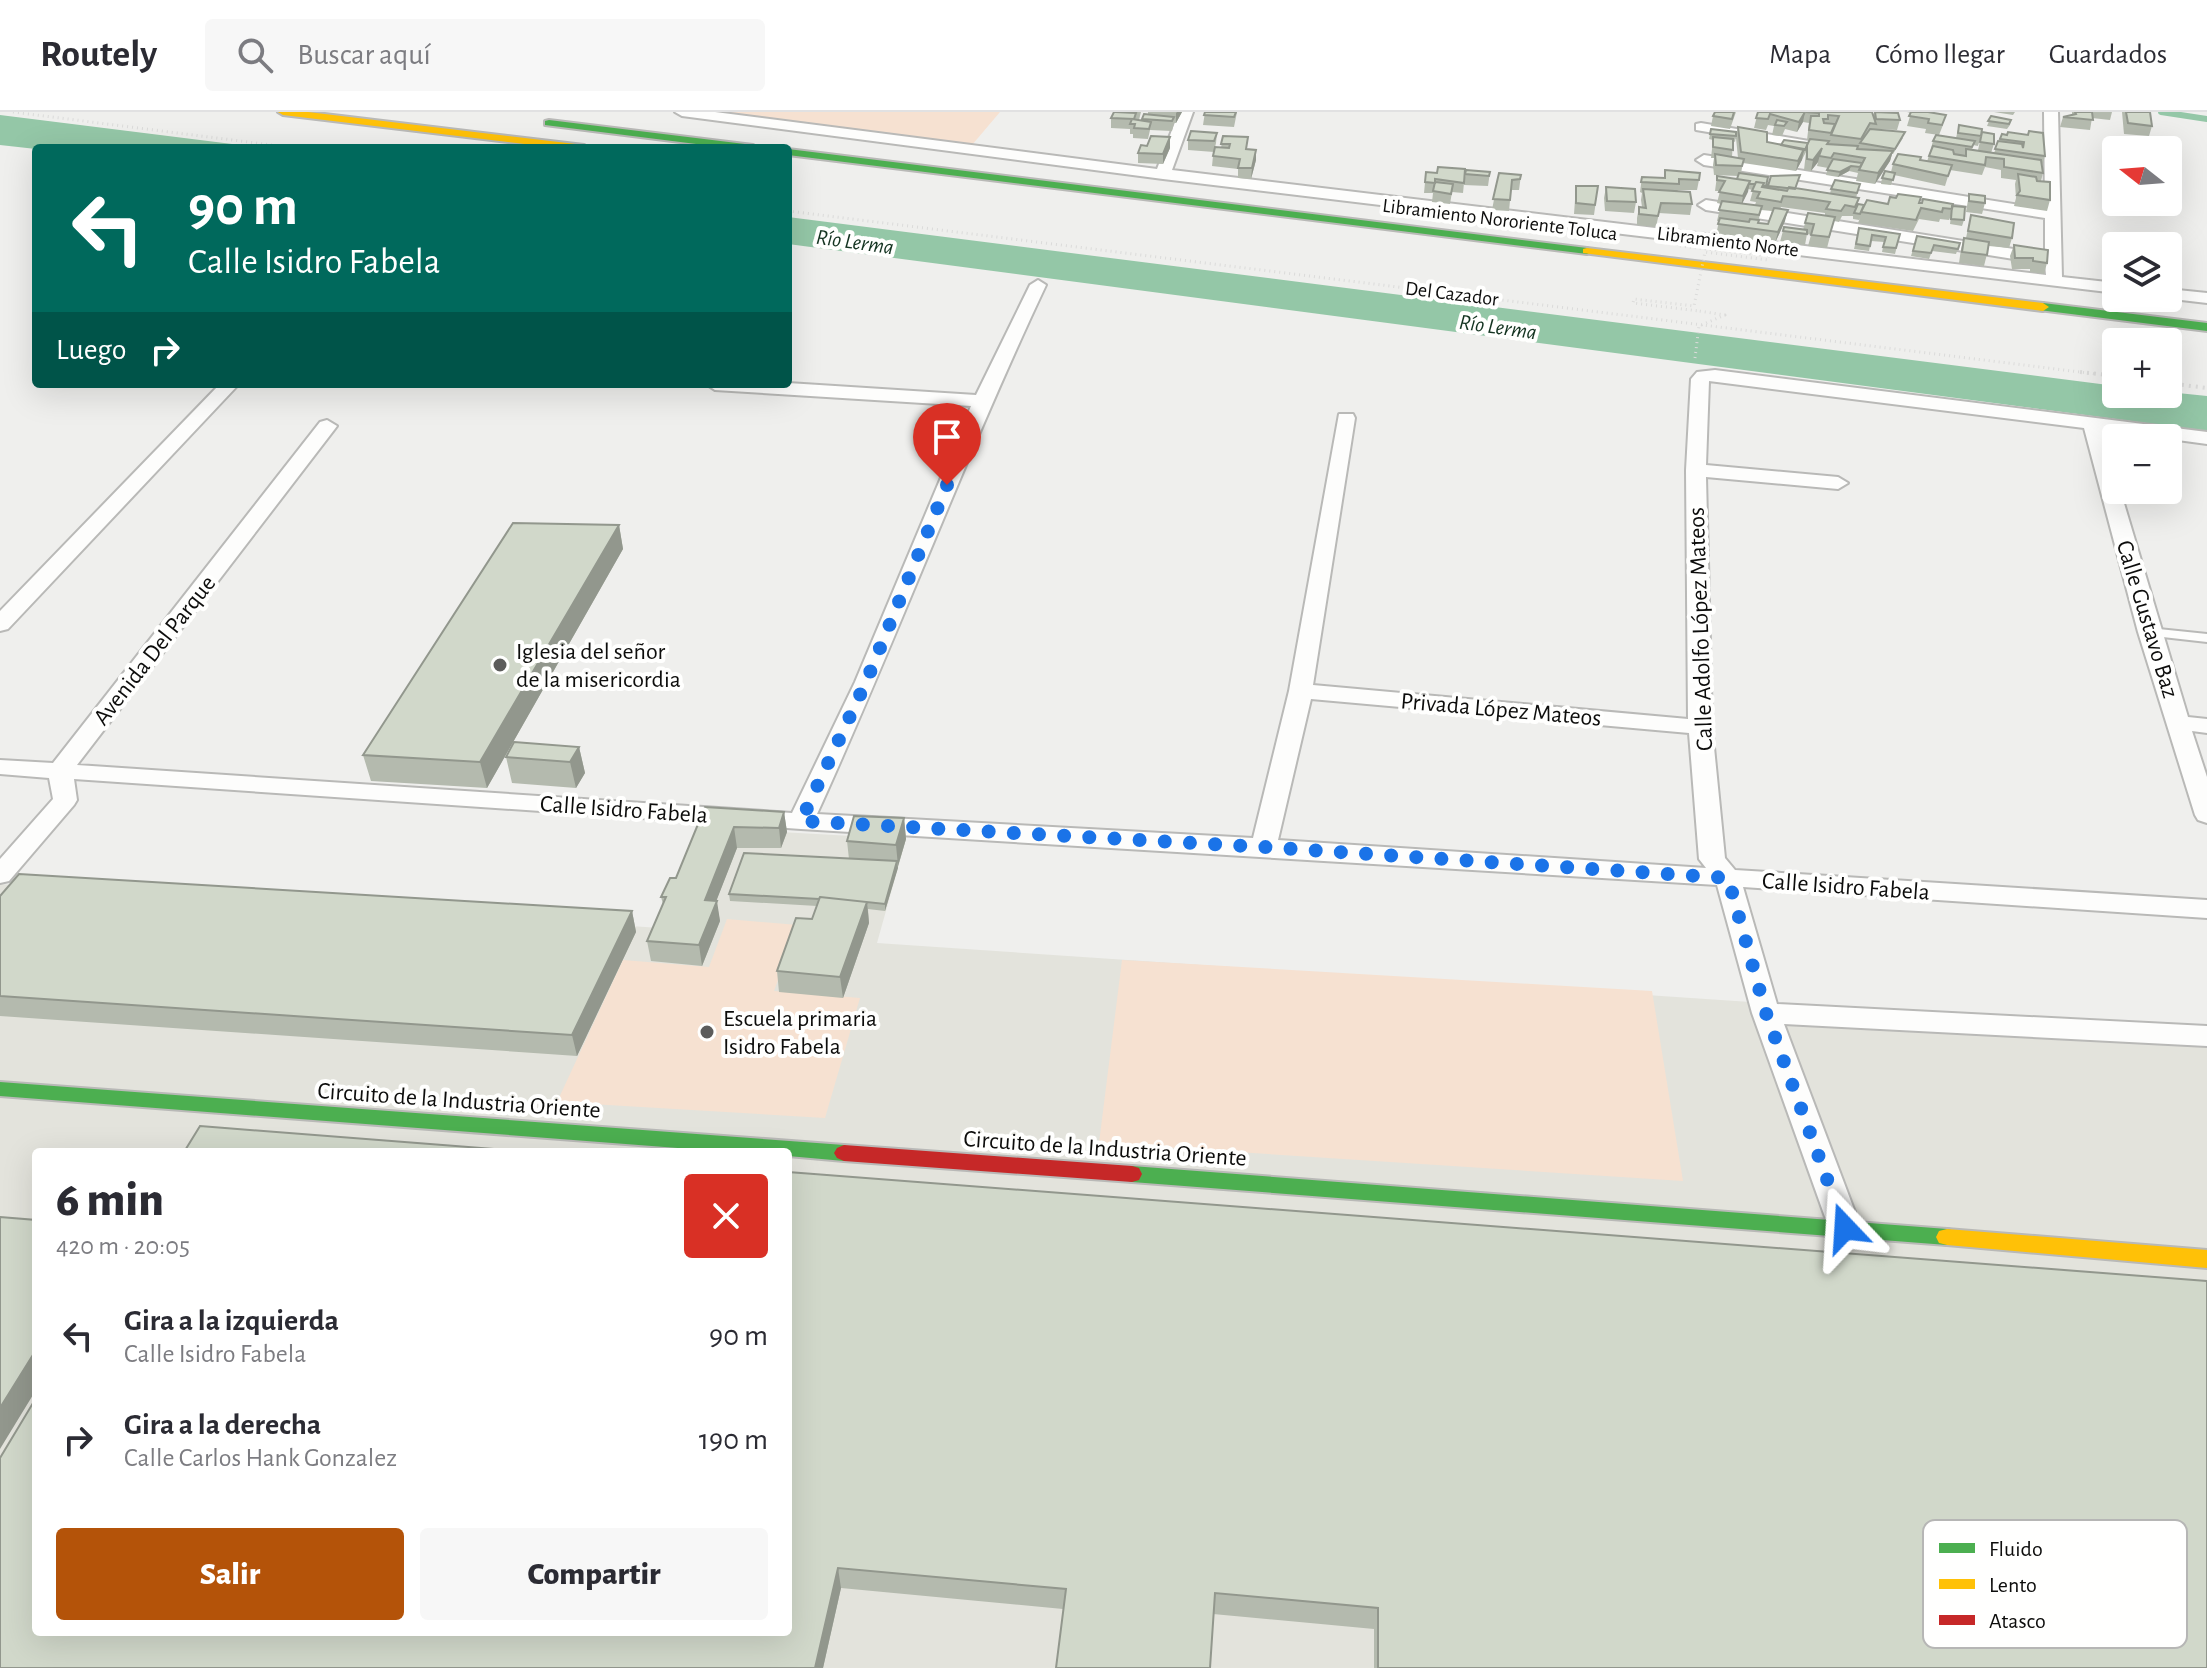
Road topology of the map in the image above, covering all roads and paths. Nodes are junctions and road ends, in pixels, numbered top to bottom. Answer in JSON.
{"nodes":[{"id":1,"x":13,"y":112,"type":"edge"},
{"id":2,"x":283,"y":112,"type":"edge"},
{"id":3,"x":682,"y":112,"type":"edge"},
{"id":4,"x":1186,"y":112,"type":"edge"},
{"id":5,"x":2051,"y":112,"type":"edge"},
{"id":6,"x":1701,"y":120,"type":"edge"},
{"id":7,"x":532,"y":121,"type":"dead end"},
{"id":8,"x":264,"y":144,"type":"edge"},
{"id":9,"x":551,"y":144,"type":"edge"},
{"id":10,"x":720,"y":144,"type":"edge"},
{"id":11,"x":1824,"y":148,"type":"edge"},
{"id":12,"x":792,"y":152,"type":"edge"},
{"id":13,"x":1163,"y":174,"type":"junction"},
{"id":14,"x":1705,"y":183,"type":"junction"},
{"id":15,"x":792,"y":211,"type":"edge"},
{"id":16,"x":2054,"y":215,"type":"junction"},
{"id":17,"x":1707,"y":237,"type":"junction"},
{"id":18,"x":1680,"y":246,"type":"dead end"},
{"id":19,"x":2054,"y":260,"type":"junction"},
{"id":20,"x":2054,"y":281,"type":"junction"},
{"id":21,"x":1038,"y":285,"type":"dead end"},
{"id":22,"x":2102,"y":286,"type":"edge"},
{"id":23,"x":2182,"y":295,"type":"edge"},
{"id":24,"x":2207,"y":298,"type":"edge"},
{"id":25,"x":1705,"y":324,"type":"junction"},
{"id":26,"x":2207,"y":327,"type":"edge"},
{"id":27,"x":1698,"y":372,"type":"junction"},
{"id":28,"x":2102,"y":374,"type":"edge"},
{"id":29,"x":2182,"y":385,"type":"edge"},
{"id":30,"x":226,"y":388,"type":"edge"},
{"id":31,"x":778,"y":388,"type":"edge"},
{"id":32,"x":2207,"y":388,"type":"edge"},
{"id":33,"x":982,"y":401,"type":"junction"},
{"id":34,"x":1346,"y":418,"type":"dead end"},
{"id":35,"x":2092,"y":423,"type":"junction"},
{"id":36,"x":327,"y":426,"type":"dead end"},
{"id":37,"x":2207,"y":438,"type":"edge"},
{"id":38,"x":1696,"y":470,"type":"junction"},
{"id":39,"x":1838,"y":483,"type":"dead end"},
{"id":40,"x":0,"y":624,"type":"edge"},
{"id":41,"x":2149,"y":632,"type":"junction"},
{"id":42,"x":2207,"y":638,"type":"edge"},
{"id":43,"x":1301,"y":691,"type":"junction"},
{"id":44,"x":2179,"y":723,"type":"junction"},
{"id":45,"x":2207,"y":726,"type":"edge"},
{"id":46,"x":1700,"y":727,"type":"junction"},
{"id":47,"x":0,"y":767,"type":"edge"},
{"id":48,"x":60,"y":771,"type":"junction"},
{"id":49,"x":2207,"y":815,"type":"edge"},
{"id":50,"x":801,"y":821,"type":"junction"},
{"id":51,"x":1264,"y":847,"type":"junction"},
{"id":52,"x":0,"y":875,"type":"edge"},
{"id":53,"x":1728,"y":878,"type":"junction"},
{"id":54,"x":2207,"y":909,"type":"edge"},
{"id":55,"x":1766,"y":1013,"type":"junction"},
{"id":56,"x":2207,"y":1036,"type":"edge"},
{"id":57,"x":0,"y":1089,"type":"edge"},
{"id":58,"x":783,"y":1148,"type":"edge"},
{"id":59,"x":792,"y":1149,"type":"edge"},
{"id":60,"x":1845,"y":1228,"type":"junction"},
{"id":61,"x":2207,"y":1259,"type":"edge"}],
"edges":[{"from":1,"to":8,"type":"path"},
{"from":2,"to":9,"type":"highway"},
{"from":3,"to":13,"type":"street","name":"Libramiento Norte"},
{"from":4,"to":13,"type":"street"},
{"from":5,"to":16,"type":"street"},
{"from":6,"to":11,"type":"street"},
{"from":6,"to":14,"type":"street"},
{"from":7,"to":10,"type":"highway"},
{"from":12,"to":26,"type":"highway","name":"Libramiento Nororiente Toluca"},
{"from":13,"to":17,"type":"street","name":"Libramiento Norte"},
{"from":14,"to":16,"type":"street"},
{"from":14,"to":17,"type":"street"},
{"from":14,"to":19,"type":"street","name":"Libramiento Norte"},
{"from":15,"to":25,"type":"path","name":"Del Cazador"},
{"from":16,"to":19,"type":"street"},
{"from":17,"to":20,"type":"street","name":"Libramiento Norte"},
{"from":18,"to":25,"type":"path","bridge":true},
{"from":19,"to":20,"type":"street"},
{"from":20,"to":22,"type":"street","name":"Libramiento Norte"},
{"from":21,"to":33,"type":"street"},
{"from":23,"to":24,"type":"street"},
{"from":25,"to":27,"type":"path"},
{"from":25,"to":28,"type":"path","name":"Del Cazador"},
{"from":27,"to":35,"type":"street"},
{"from":27,"to":38,"type":"street","name":"Calle Adolfo López Mateos"},
{"from":29,"to":32,"type":"path"},
{"from":30,"to":40,"type":"street"},
{"from":31,"to":33,"type":"street"},
{"from":33,"to":50,"type":"street"},
{"from":34,"to":43,"type":"street"},
{"from":35,"to":37,"type":"street"},
{"from":35,"to":41,"type":"street","name":"Calle Gustavo Baz"},
{"from":36,"to":48,"type":"street","name":"Avenida Del Parque"},
{"from":38,"to":39,"type":"street"},
{"from":38,"to":46,"type":"street","name":"Calle Adolfo López Mateos"},
{"from":41,"to":42,"type":"lane"},
{"from":41,"to":44,"type":"street","name":"Calle Gustavo Baz"},
{"from":43,"to":46,"type":"street","name":"Privada López Mateos"},
{"from":43,"to":51,"type":"street"},
{"from":44,"to":45,"type":"street"},
{"from":44,"to":49,"type":"street","name":"Calle Gustavo Baz"},
{"from":46,"to":53,"type":"street","name":"Calle Adolfo López Mateos"},
{"from":47,"to":48,"type":"street","name":"Calle Isidro Fabela"},
{"from":48,"to":50,"type":"street","name":"Calle Isidro Fabela"},
{"from":48,"to":52,"type":"street"},
{"from":50,"to":51,"type":"street","name":"Calle Isidro Fabela"},
{"from":51,"to":53,"type":"street","name":"Calle Isidro Fabela"},
{"from":53,"to":54,"type":"street","name":"Calle Isidro Fabela"},
{"from":53,"to":55,"type":"street","name":"Calle Adolfo López Mateos"},
{"from":55,"to":56,"type":"street"},
{"from":55,"to":60,"type":"street","name":"Calle Adolfo López Mateos"},
{"from":57,"to":58,"type":"highway","name":"Circuito de la Industria Oriente"},
{"from":59,"to":60,"type":"highway","name":"Circuito de la Industria Oriente"},
{"from":60,"to":61,"type":"highway","name":"Circuito de la Industria Oriente"}]}
